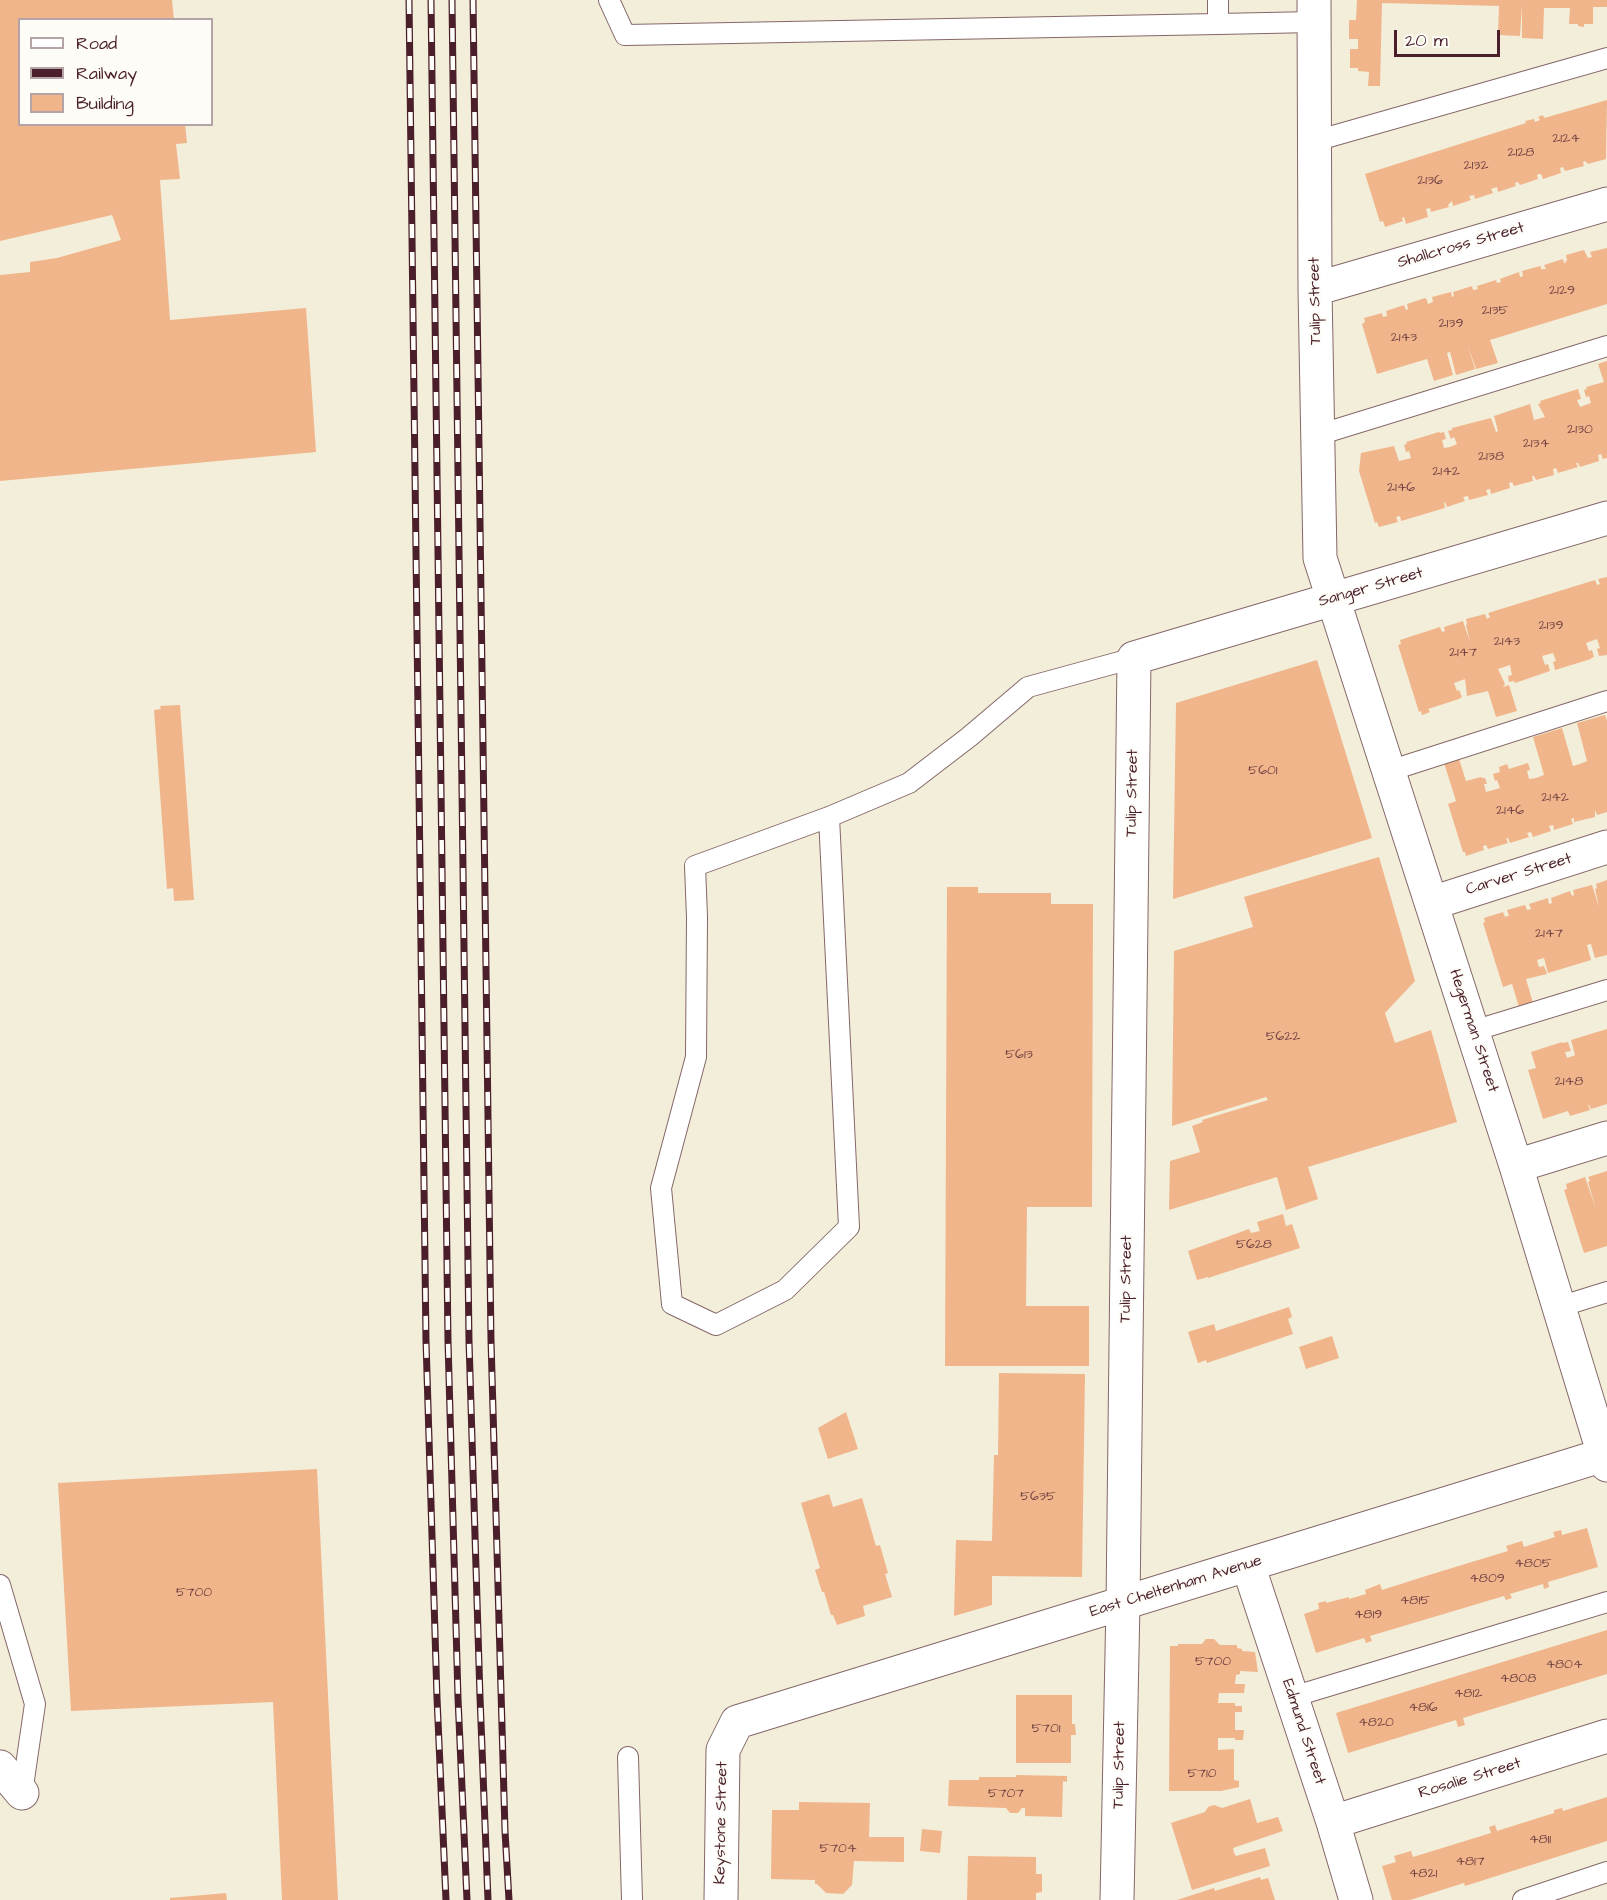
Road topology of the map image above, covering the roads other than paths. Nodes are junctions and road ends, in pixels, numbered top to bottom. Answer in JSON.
{"nodes":[{"id":1,"x":609,"y":0,"type":"edge"},
{"id":2,"x":1218,"y":0,"type":"edge"},
{"id":3,"x":1314,"y":11,"type":"edge"},
{"id":4,"x":1218,"y":24,"type":"junction"},
{"id":5,"x":1607,"y":58,"type":"edge"},
{"id":6,"x":1315,"y":141,"type":"junction"},
{"id":7,"x":1607,"y":204,"type":"edge"},
{"id":8,"x":1315,"y":289,"type":"junction"},
{"id":9,"x":1607,"y":346,"type":"edge"},
{"id":10,"x":1318,"y":435,"type":"junction"},
{"id":11,"x":1607,"y":518,"type":"edge"},
{"id":12,"x":1333,"y":599,"type":"junction"},
{"id":13,"x":1134,"y":658,"type":"junction"},
{"id":14,"x":1607,"y":701,"type":"edge"},
{"id":15,"x":1389,"y":771,"type":"junction"},
{"id":16,"x":829,"y":817,"type":"junction"},
{"id":17,"x":1607,"y":848,"type":"edge"},
{"id":18,"x":1432,"y":903,"type":"junction"},
{"id":19,"x":1607,"y":990,"type":"edge"},
{"id":20,"x":1473,"y":1031,"type":"junction"},
{"id":21,"x":1607,"y":1138,"type":"edge"},
{"id":22,"x":1516,"y":1166,"type":"junction"},
{"id":23,"x":1607,"y":1292,"type":"edge"},
{"id":24,"x":1559,"y":1307,"type":"junction"},
{"id":25,"x":1606,"y":1458,"type":"edge"},
{"id":26,"x":1248,"y":1565,"type":"junction"},
{"id":27,"x":0,"y":1585,"type":"edge"},
{"id":28,"x":1607,"y":1602,"type":"edge"},
{"id":29,"x":1124,"y":1603,"type":"junction"},
{"id":30,"x":1292,"y":1697,"type":"junction"},
{"id":31,"x":745,"y":1719,"type":"joint"},
{"id":32,"x":1607,"y":1736,"type":"edge"},
{"id":33,"x":628,"y":1757,"type":"dead end"},
{"id":34,"x":0,"y":1767,"type":"edge"},
{"id":35,"x":22,"y":1793,"type":"joint"},
{"id":36,"x":1333,"y":1822,"type":"junction"},
{"id":37,"x":1607,"y":1872,"type":"edge"},
{"id":38,"x":632,"y":1900,"type":"edge"},
{"id":39,"x":721,"y":1900,"type":"edge"},
{"id":40,"x":1118,"y":1900,"type":"edge"},
{"id":41,"x":1356,"y":1900,"type":"edge"},
{"id":42,"x":1523,"y":1900,"type":"edge"}],
"edges":[{"from":1,"to":4,"type":"lane"},
{"from":2,"to":4,"type":"lane"},
{"from":3,"to":4,"type":"lane"},
{"from":3,"to":6,"type":"street","name":"Tulip Street"},
{"from":5,"to":6,"type":"lane"},
{"from":6,"to":8,"type":"street","name":"Tulip Street"},
{"from":7,"to":8,"type":"street","name":"Shallcross Street"},
{"from":8,"to":10,"type":"street","name":"Tulip Street"},
{"from":9,"to":10,"type":"lane"},
{"from":10,"to":12,"type":"street","name":"Tulip Street"},
{"from":11,"to":12,"type":"street","name":"Sanger Street"},
{"from":12,"to":13,"type":"street","name":"Sanger Street"},
{"from":12,"to":15,"type":"street","name":"Hegerman Street"},
{"from":13,"to":16,"type":"lane"},
{"from":13,"to":29,"type":"street","name":"Tulip Street"},
{"from":14,"to":15,"type":"lane"},
{"from":15,"to":18,"type":"street","name":"Hegerman Street"},
{"from":16,"to":16,"type":"lane"},
{"from":17,"to":18,"type":"street","name":"Carver Street"},
{"from":18,"to":20,"type":"street","name":"Hegerman Street"},
{"from":19,"to":20,"type":"lane"},
{"from":20,"to":22,"type":"street","name":"Hegerman Street"},
{"from":21,"to":22,"type":"street"},
{"from":22,"to":24,"type":"street","name":"Hegerman Street"},
{"from":23,"to":24,"type":"lane"},
{"from":24,"to":25,"type":"street","name":"Hegerman Street"},
{"from":25,"to":26,"type":"street","name":"East Cheltenham Avenue"},
{"from":26,"to":29,"type":"street","name":"East Cheltenham Avenue"},
{"from":26,"to":30,"type":"street","name":"Edmund Street"},
{"from":27,"to":35,"type":"lane"},
{"from":28,"to":30,"type":"lane"},
{"from":29,"to":31,"type":"street","name":"East Cheltenham Avenue"},
{"from":29,"to":40,"type":"street","name":"Tulip Street"},
{"from":30,"to":36,"type":"street","name":"Edmund Street"},
{"from":31,"to":39,"type":"street","name":"Keystone Street"},
{"from":32,"to":36,"type":"street","name":"Rosalie Street"},
{"from":33,"to":38,"type":"lane"},
{"from":34,"to":35,"type":"street"},
{"from":36,"to":41,"type":"street","name":"Edmund Street"},
{"from":37,"to":42,"type":"lane"}]}
